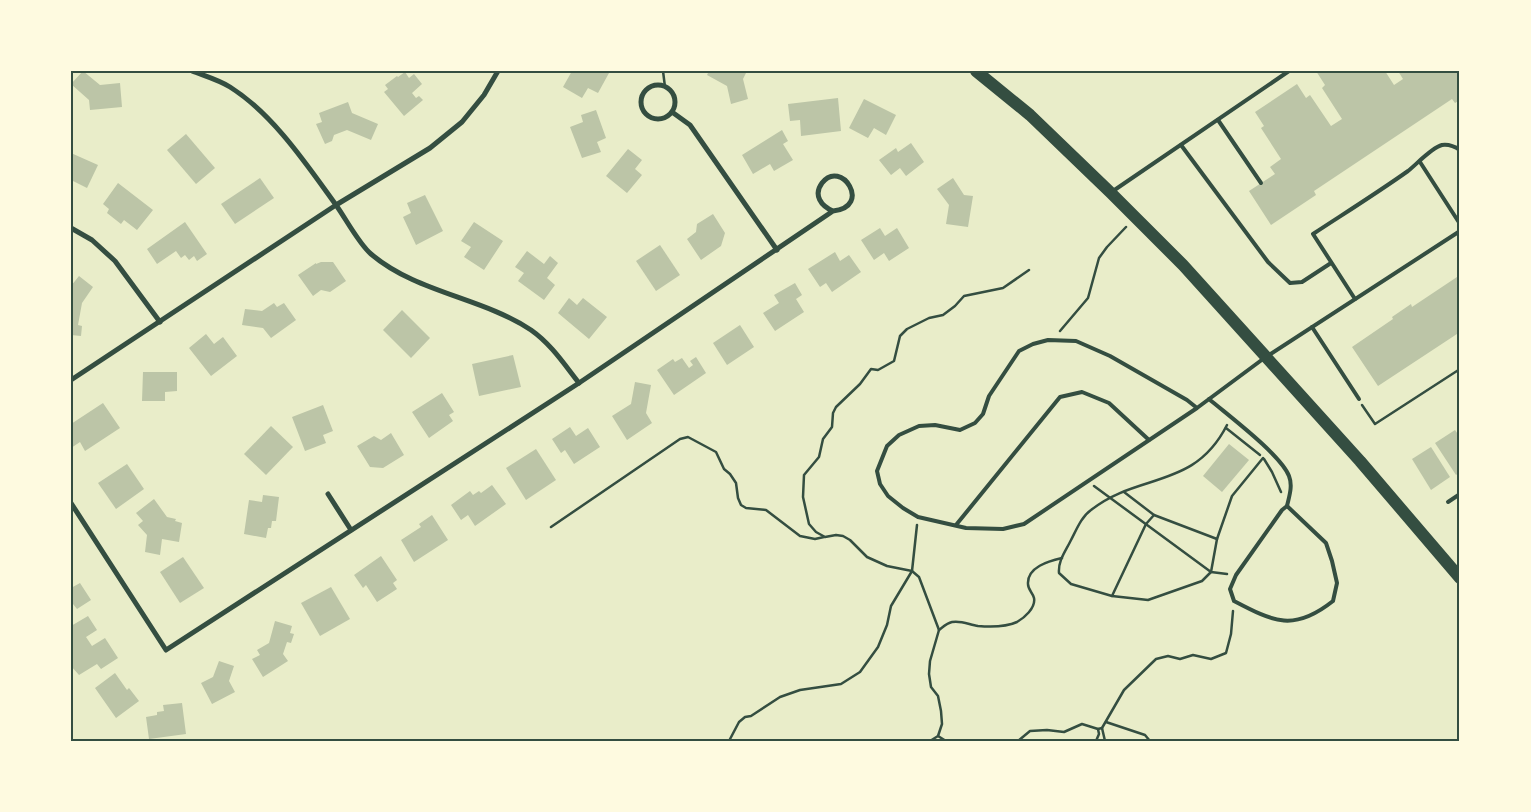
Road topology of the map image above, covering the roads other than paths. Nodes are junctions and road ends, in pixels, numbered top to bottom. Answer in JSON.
{"nodes":[{"id":1,"x":192,"y":71,"type":"edge"},
{"id":2,"x":498,"y":71,"type":"edge"},
{"id":3,"x":976,"y":71,"type":"edge"},
{"id":4,"x":1289,"y":71,"type":"edge"},
{"id":5,"x":672,"y":112,"type":"junction"},
{"id":6,"x":1218,"y":120,"type":"junction"},
{"id":7,"x":1181,"y":145,"type":"junction"},
{"id":8,"x":1460,"y":150,"type":"edge"},
{"id":9,"x":1420,"y":162,"type":"junction"},
{"id":10,"x":1261,"y":183,"type":"dead end"},
{"id":11,"x":1111,"y":193,"type":"junction"},
{"id":12,"x":336,"y":205,"type":"junction"},
{"id":13,"x":833,"y":211,"type":"junction"},
{"id":14,"x":1460,"y":224,"type":"edge"},
{"id":15,"x":71,"y":228,"type":"edge"},
{"id":16,"x":1460,"y":231,"type":"edge"},
{"id":17,"x":777,"y":250,"type":"junction"},
{"id":18,"x":1332,"y":262,"type":"junction"},
{"id":19,"x":1355,"y":299,"type":"junction"},
{"id":20,"x":160,"y":322,"type":"junction"},
{"id":21,"x":1312,"y":327,"type":"junction"},
{"id":22,"x":1266,"y":356,"type":"junction"},
{"id":23,"x":71,"y":380,"type":"edge"},
{"id":24,"x":579,"y":383,"type":"junction"},
{"id":25,"x":1209,"y":399,"type":"junction"},
{"id":26,"x":1359,"y":400,"type":"road end"},
{"id":27,"x":1197,"y":408,"type":"junction"},
{"id":28,"x":1149,"y":440,"type":"junction"},
{"id":29,"x":328,"y":494,"type":"dead end"},
{"id":30,"x":1460,"y":494,"type":"edge"},
{"id":31,"x":1448,"y":502,"type":"dead end"},
{"id":32,"x":71,"y":503,"type":"edge"},
{"id":33,"x":1287,"y":506,"type":"junction"},
{"id":34,"x":956,"y":525,"type":"junction"},
{"id":35,"x":351,"y":530,"type":"junction"},
{"id":36,"x":1460,"y":578,"type":"edge"}],
"edges":[{"from":1,"to":12,"type":"street"},
{"from":2,"to":12,"type":"street"},
{"from":3,"to":11,"type":"main road"},
{"from":4,"to":6,"type":"lane"},
{"from":5,"to":5,"type":"street"},
{"from":5,"to":17,"type":"street"},
{"from":6,"to":7,"type":"lane"},
{"from":6,"to":10,"type":"lane"},
{"from":7,"to":11,"type":"lane"},
{"from":7,"to":18,"type":"lane"},
{"from":8,"to":9,"type":"lane"},
{"from":9,"to":14,"type":"lane"},
{"from":9,"to":18,"type":"lane"},
{"from":11,"to":22,"type":"main road"},
{"from":12,"to":20,"type":"street"},
{"from":12,"to":24,"type":"street"},
{"from":13,"to":13,"type":"street"},
{"from":13,"to":17,"type":"street"},
{"from":15,"to":20,"type":"street"},
{"from":16,"to":19,"type":"lane"},
{"from":17,"to":24,"type":"street"},
{"from":18,"to":19,"type":"lane"},
{"from":19,"to":21,"type":"lane"},
{"from":20,"to":23,"type":"street"},
{"from":21,"to":22,"type":"lane"},
{"from":21,"to":26,"type":"lane"},
{"from":22,"to":25,"type":"lane"},
{"from":22,"to":36,"type":"main road"},
{"from":24,"to":35,"type":"street"},
{"from":25,"to":27,"type":"lane"},
{"from":25,"to":33,"type":"lane"},
{"from":27,"to":28,"type":"lane"},
{"from":27,"to":34,"type":"lane"},
{"from":28,"to":34,"type":"lane"},
{"from":28,"to":34,"type":"lane"},
{"from":29,"to":35,"type":"street"},
{"from":30,"to":31,"type":"lane"},
{"from":32,"to":35,"type":"street"},
{"from":33,"to":33,"type":"lane"}]}
